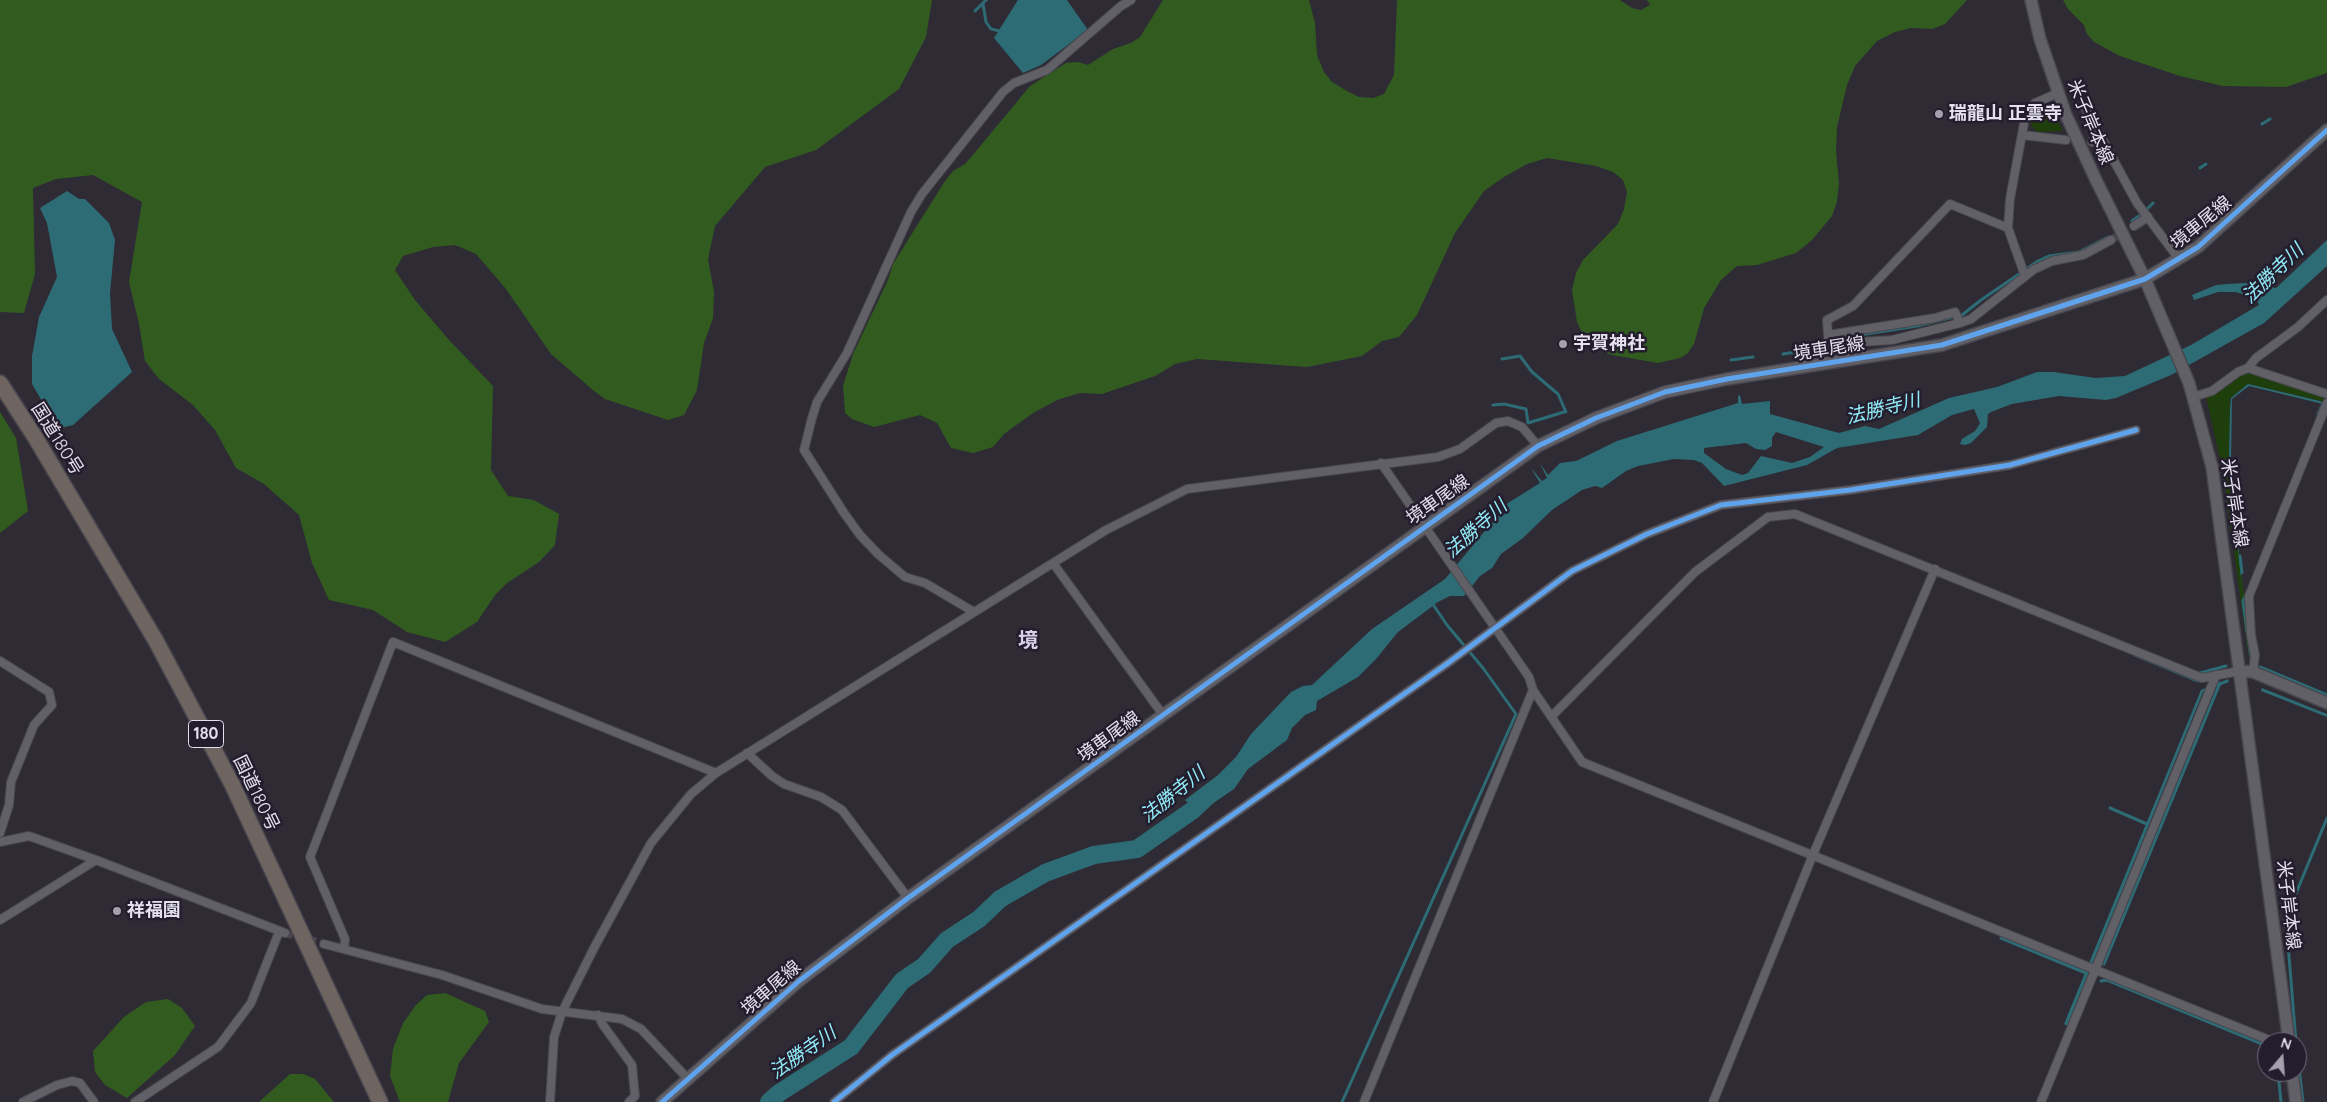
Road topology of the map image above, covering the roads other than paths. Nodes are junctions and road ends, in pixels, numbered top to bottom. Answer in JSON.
{"nodes":[{"id":1,"x":1131,"y":0,"type":"edge"},
{"id":2,"x":2032,"y":0,"type":"edge"},
{"id":3,"x":2058,"y":93,"type":"junction"},
{"id":4,"x":2084,"y":106,"type":"dead end"},
{"id":5,"x":2327,"y":130,"type":"edge"},
{"id":6,"x":2022,"y":135,"type":"junction"},
{"id":7,"x":2066,"y":140,"type":"dead end"},
{"id":8,"x":2092,"y":142,"type":"dead end"},
{"id":9,"x":2103,"y":142,"type":"junction"},
{"id":10,"x":2148,"y":217,"type":"junction"},
{"id":11,"x":2134,"y":226,"type":"tunnel mouth"},
{"id":12,"x":2008,"y":228,"type":"junction"},
{"id":13,"x":2111,"y":240,"type":"tunnel mouth"},
{"id":14,"x":2179,"y":259,"type":"junction"},
{"id":15,"x":2024,"y":272,"type":"junction"},
{"id":16,"x":2145,"y":279,"type":"junction"},
{"id":17,"x":2327,"y":300,"type":"edge"},
{"id":18,"x":1959,"y":319,"type":"junction"},
{"id":19,"x":1828,"y":335,"type":"junction"},
{"id":20,"x":2248,"y":368,"type":"junction"},
{"id":21,"x":0,"y":383,"type":"edge"},
{"id":22,"x":2327,"y":394,"type":"edge"},
{"id":23,"x":2193,"y":397,"type":"junction"},
{"id":24,"x":2326,"y":405,"type":"edge"},
{"id":25,"x":2136,"y":430,"type":"dead end"},
{"id":26,"x":1538,"y":446,"type":"junction"},
{"id":27,"x":1381,"y":464,"type":"junction"},
{"id":28,"x":1424,"y":527,"type":"junction"},
{"id":29,"x":1053,"y":563,"type":"junction"},
{"id":30,"x":1935,"y":569,"type":"junction"},
{"id":31,"x":974,"y":612,"type":"junction"},
{"id":32,"x":1495,"y":629,"type":"junction"},
{"id":33,"x":0,"y":661,"type":"edge"},
{"id":34,"x":2240,"y":671,"type":"junction"},
{"id":35,"x":2253,"y":672,"type":"junction"},
{"id":36,"x":2216,"y":679,"type":"junction"},
{"id":37,"x":1533,"y":690,"type":"junction"},
{"id":38,"x":2327,"y":703,"type":"edge"},
{"id":39,"x":1163,"y":715,"type":"junction"},
{"id":40,"x":1552,"y":716,"type":"junction"},
{"id":41,"x":747,"y":753,"type":"junction"},
{"id":42,"x":716,"y":773,"type":"junction"},
{"id":43,"x":0,"y":833,"type":"edge"},
{"id":44,"x":0,"y":842,"type":"edge"},
{"id":45,"x":1812,"y":857,"type":"junction"},
{"id":46,"x":96,"y":860,"type":"junction"},
{"id":47,"x":908,"y":898,"type":"junction"},
{"id":48,"x":0,"y":920,"type":"edge"},
{"id":49,"x":324,"y":944,"type":"tunnel mouth"},
{"id":50,"x":344,"y":949,"type":"junction"},
{"id":51,"x":2096,"y":971,"type":"junction"},
{"id":52,"x":562,"y":1012,"type":"junction"},
{"id":53,"x":598,"y":1014,"type":"junction"},
{"id":54,"x":2288,"y":1032,"type":"edge"},
{"id":55,"x":2257,"y":1035,"type":"edge"},
{"id":56,"x":688,"y":1079,"type":"junction"},
{"id":57,"x":2293,"y":1082,"type":"edge"},
{"id":58,"x":23,"y":1102,"type":"edge"},
{"id":59,"x":94,"y":1102,"type":"edge"},
{"id":60,"x":136,"y":1102,"type":"edge"},
{"id":61,"x":380,"y":1102,"type":"edge"},
{"id":62,"x":550,"y":1102,"type":"edge"},
{"id":63,"x":628,"y":1102,"type":"edge"},
{"id":64,"x":662,"y":1102,"type":"edge"},
{"id":65,"x":834,"y":1102,"type":"edge"},
{"id":66,"x":1364,"y":1102,"type":"edge"},
{"id":67,"x":1713,"y":1102,"type":"edge"},
{"id":68,"x":2041,"y":1102,"type":"edge"},
{"id":69,"x":2296,"y":1102,"type":"edge"}],
"edges":[{"from":1,"to":31,"type":"street"},
{"from":2,"to":3,"type":"main road","name":"米子岸本線"},
{"from":3,"to":6,"type":"street"},
{"from":3,"to":16,"type":"main road","name":"米子岸本線"},
{"from":4,"to":9,"type":"street"},
{"from":5,"to":14,"type":"main road","name":"境車尾線"},
{"from":6,"to":7,"type":"street"},
{"from":6,"to":12,"type":"street"},
{"from":8,"to":9,"type":"street"},
{"from":9,"to":10,"type":"street"},
{"from":10,"to":11,"type":"street"},
{"from":10,"to":14,"type":"street"},
{"from":12,"to":15,"type":"street"},
{"from":12,"to":19,"type":"street"},
{"from":13,"to":15,"type":"street"},
{"from":14,"to":16,"type":"main road","name":"境車尾線"},
{"from":15,"to":18,"type":"street"},
{"from":16,"to":23,"type":"main road","name":"米子岸本線"},
{"from":16,"to":26,"type":"main road","name":"境車尾線"},
{"from":17,"to":20,"type":"street"},
{"from":18,"to":19,"type":"street"},
{"from":18,"to":19,"type":"street"},
{"from":20,"to":22,"type":"street"},
{"from":20,"to":23,"type":"street"},
{"from":21,"to":61,"type":"highway","name":"国道180号","number":"180"},
{"from":23,"to":34,"type":"main road","name":"米子岸本線"},
{"from":24,"to":35,"type":"street"},
{"from":25,"to":32,"type":"street"},
{"from":26,"to":27,"type":"street"},
{"from":26,"to":28,"type":"main road","name":"境車尾線"},
{"from":27,"to":28,"type":"street"},
{"from":27,"to":29,"type":"street"},
{"from":28,"to":32,"type":"street"},
{"from":28,"to":39,"type":"main road","name":"境車尾線"},
{"from":29,"to":31,"type":"street"},
{"from":29,"to":39,"type":"street"},
{"from":30,"to":36,"type":"street"},
{"from":30,"to":40,"type":"street"},
{"from":30,"to":45,"type":"street"},
{"from":31,"to":41,"type":"street"},
{"from":32,"to":37,"type":"street"},
{"from":32,"to":65,"type":"street"},
{"from":33,"to":43,"type":"street"},
{"from":34,"to":35,"type":"main road"},
{"from":34,"to":36,"type":"street"},
{"from":34,"to":54,"type":"main road","name":"米子岸本線"},
{"from":35,"to":38,"type":"main road"},
{"from":36,"to":51,"type":"street"},
{"from":37,"to":40,"type":"street"},
{"from":37,"to":66,"type":"street"},
{"from":39,"to":47,"type":"main road","name":"境車尾線"},
{"from":40,"to":45,"type":"street"},
{"from":41,"to":42,"type":"street"},
{"from":41,"to":47,"type":"street"},
{"from":42,"to":50,"type":"street"},
{"from":42,"to":52,"type":"street"},
{"from":44,"to":46,"type":"street"},
{"from":45,"to":51,"type":"street"},
{"from":45,"to":67,"type":"street"},
{"from":46,"to":48,"type":"street"},
{"from":46,"to":60,"type":"street"},
{"from":47,"to":56,"type":"main road","name":"境車尾線"},
{"from":49,"to":50,"type":"street"},
{"from":50,"to":52,"type":"street"},
{"from":51,"to":55,"type":"street"},
{"from":51,"to":68,"type":"street"},
{"from":52,"to":53,"type":"street"},
{"from":52,"to":62,"type":"street"},
{"from":53,"to":56,"type":"street"},
{"from":53,"to":63,"type":"street"},
{"from":56,"to":64,"type":"main road","name":"境車尾線"},
{"from":57,"to":69,"type":"main road"},
{"from":58,"to":59,"type":"street"}]}
